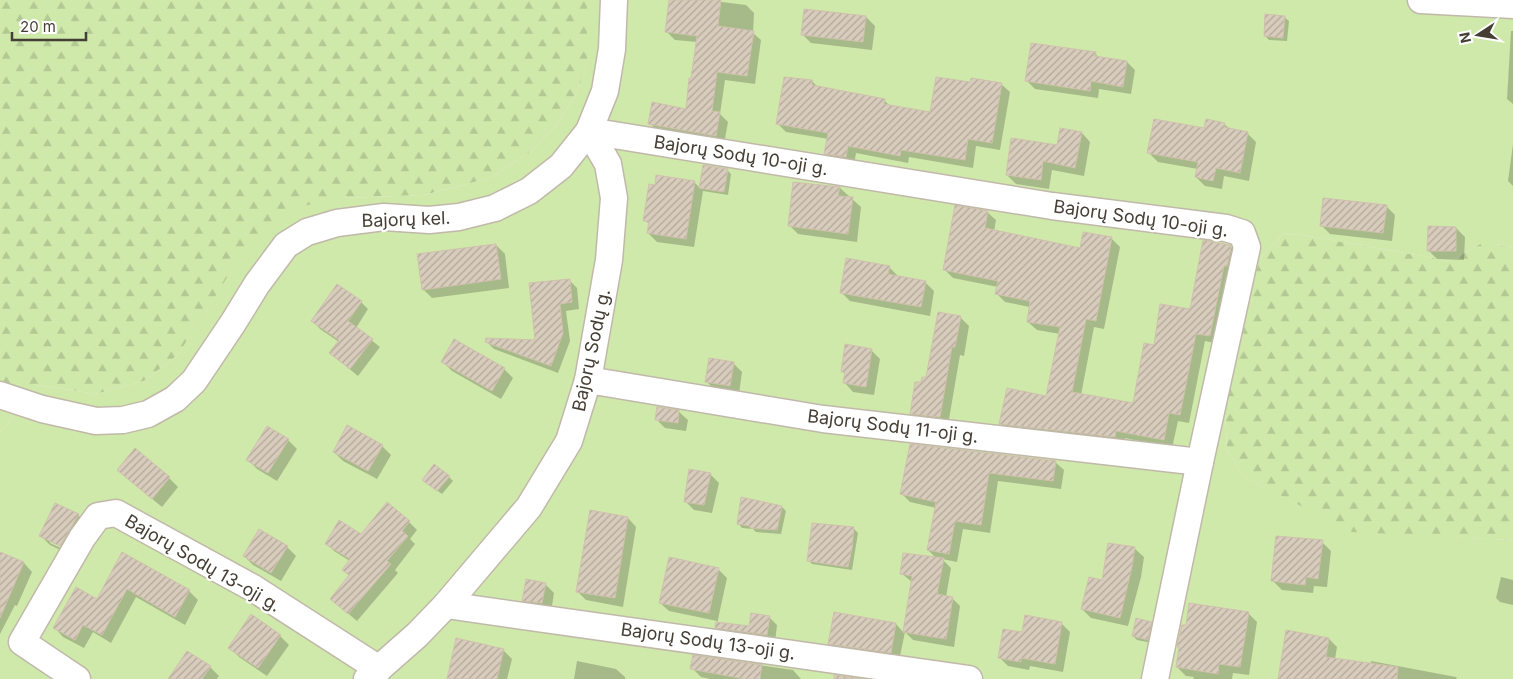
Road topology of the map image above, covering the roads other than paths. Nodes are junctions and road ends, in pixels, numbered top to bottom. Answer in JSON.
{"nodes":[{"id":1,"x":614,"y":0,"type":"edge"},
{"id":2,"x":1420,"y":0,"type":"edge"},
{"id":3,"x":1513,"y":5,"type":"edge"},
{"id":4,"x":589,"y":131,"type":"junction"},
{"id":5,"x":588,"y":380,"type":"junction"},
{"id":6,"x":0,"y":395,"type":"edge"},
{"id":7,"x":1200,"y":462,"type":"junction"},
{"id":8,"x":446,"y":605,"type":"junction"},
{"id":9,"x":373,"y":674,"type":"edge"},
{"id":10,"x":77,"y":679,"type":"edge"},
{"id":11,"x":969,"y":679,"type":"edge"},
{"id":12,"x":1155,"y":679,"type":"edge"}],
"edges":[{"from":1,"to":4,"type":"street","name":"Bajorų kel."},
{"from":2,"to":3,"type":"street"},
{"from":4,"to":5,"type":"street","name":"Bajorų Sodų g."},
{"from":4,"to":6,"type":"street","name":"Bajorų kel."},
{"from":4,"to":7,"type":"street","name":"Bajorų Sodų 10-oji g."},
{"from":5,"to":7,"type":"street","name":"Bajorų Sodų 11-oji g."},
{"from":5,"to":8,"type":"street","name":"Bajorų Sodų g."},
{"from":7,"to":12,"type":"street","name":"Bajorų Sodų 10-oji g."},
{"from":8,"to":9,"type":"street","name":"Bajorų Sodų g."},
{"from":8,"to":11,"type":"street","name":"Bajorų Sodų 13-oji g."},
{"from":9,"to":10,"type":"street","name":"Bajorų Sodų 13-oji g."}]}
